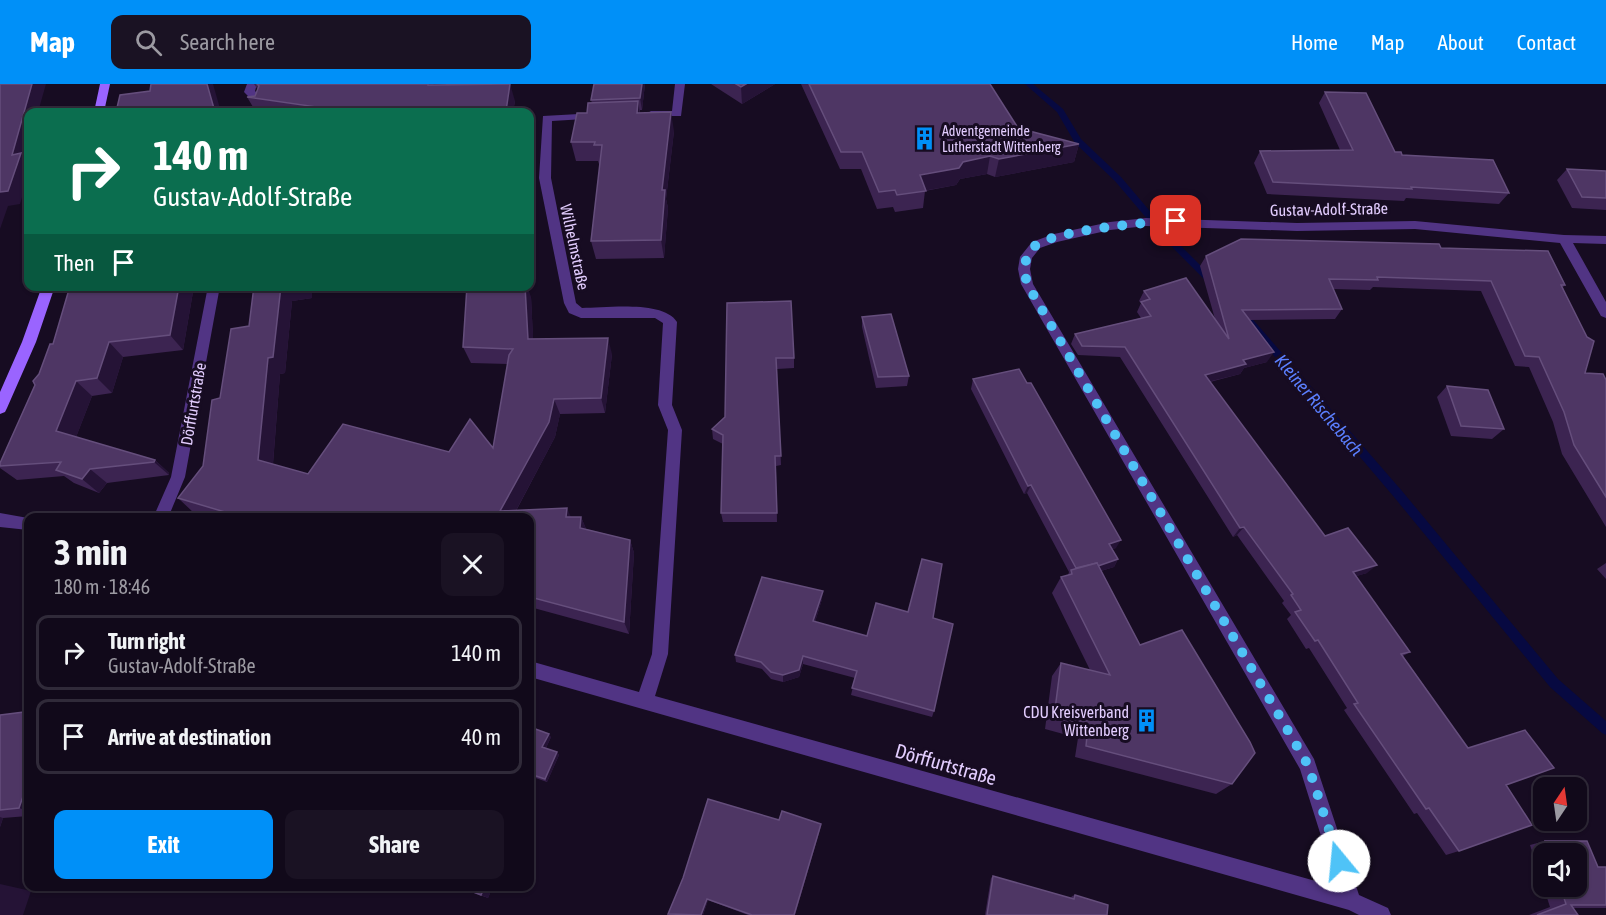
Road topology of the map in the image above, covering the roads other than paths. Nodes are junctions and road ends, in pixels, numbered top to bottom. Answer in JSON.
{"nodes":[{"id":1,"x":105,"y":84,"type":"edge"},
{"id":2,"x":252,"y":84,"type":"edge"},
{"id":3,"x":680,"y":84,"type":"edge"},
{"id":4,"x":100,"y":108,"type":"edge"},
{"id":5,"x":260,"y":108,"type":"edge"},
{"id":6,"x":642,"y":115,"type":"edge"},
{"id":7,"x":606,"y":116,"type":"edge"},
{"id":8,"x":1564,"y":239,"type":"junction"},
{"id":9,"x":1606,"y":240,"type":"edge"},
{"id":10,"x":47,"y":291,"type":"edge"},
{"id":11,"x":213,"y":291,"type":"edge"},
{"id":12,"x":1606,"y":313,"type":"edge"},
{"id":13,"x":0,"y":408,"type":"edge"},
{"id":14,"x":162,"y":513,"type":"edge"},
{"id":15,"x":0,"y":520,"type":"edge"},
{"id":16,"x":24,"y":523,"type":"edge"},
{"id":17,"x":534,"y":670,"type":"edge"},
{"id":18,"x":644,"y":702,"type":"junction"},
{"id":19,"x":1351,"y":901,"type":"junction"},
{"id":20,"x":1381,"y":915,"type":"edge"}],
"edges":[{"from":1,"to":4,"type":"street"},
{"from":2,"to":5,"type":"street"},
{"from":3,"to":6,"type":"street"},
{"from":7,"to":18,"type":"street","name":"Wilhelmstraße"},
{"from":8,"to":9,"type":"street","name":"Gustav-Adolf-Straße"},
{"from":8,"to":12,"type":"street"},
{"from":8,"to":19,"type":"street","name":"Gustav-Adolf-Straße"},
{"from":10,"to":13,"type":"street"},
{"from":11,"to":14,"type":"street","name":"Dörffurtstraße"},
{"from":15,"to":16,"type":"street"},
{"from":17,"to":18,"type":"street","name":"Dörffurtstraße"},
{"from":18,"to":19,"type":"street","name":"Dörffurtstraße"},
{"from":19,"to":20,"type":"street","name":"Dörffurtstraße"}]}
